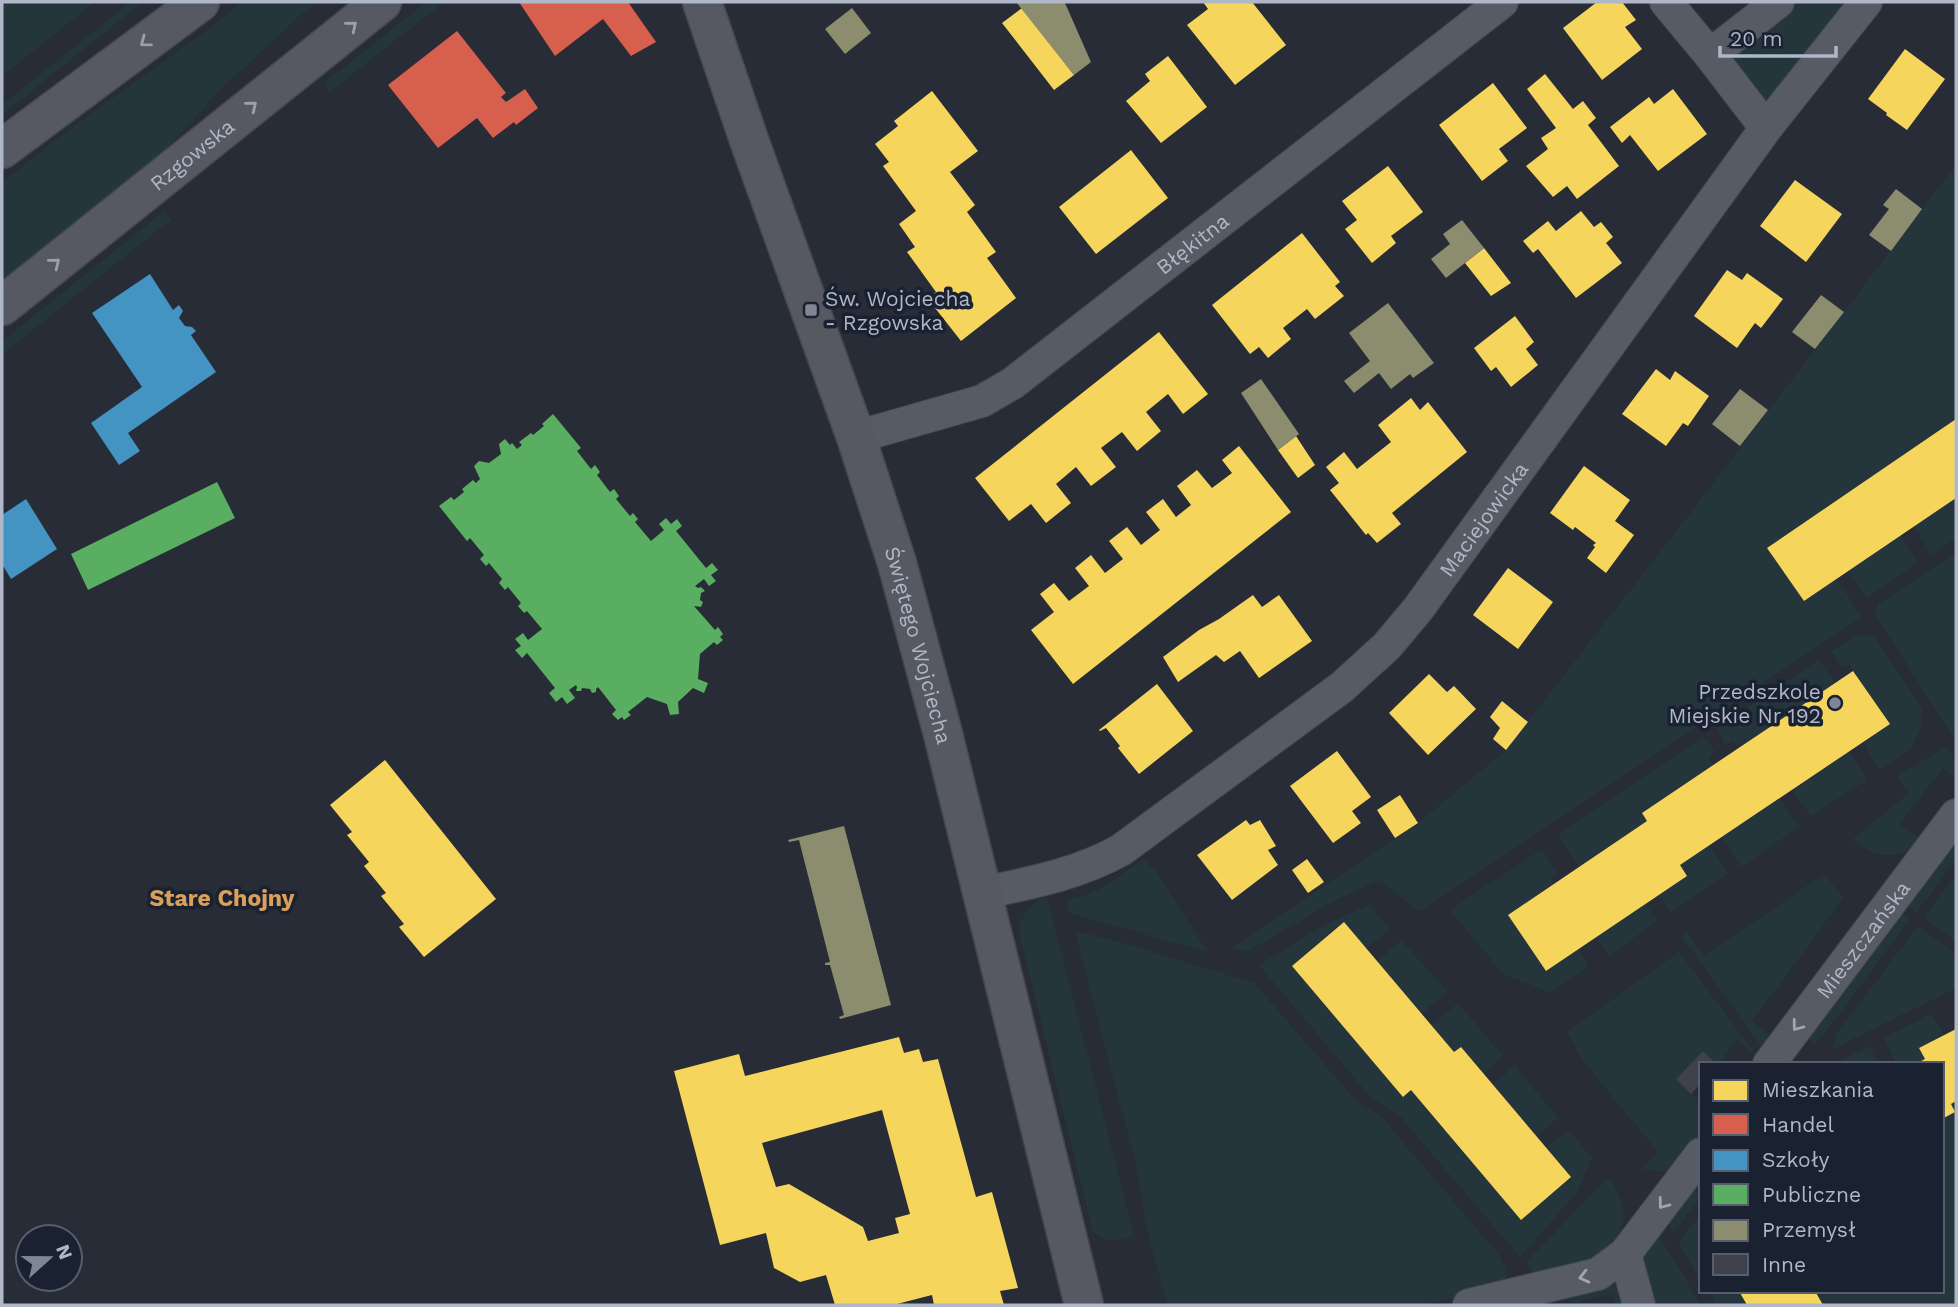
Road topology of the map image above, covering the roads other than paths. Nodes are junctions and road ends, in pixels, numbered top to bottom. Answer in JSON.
{"nodes":[{"id":1,"x":200,"y":2,"type":"edge"},
{"id":2,"x":382,"y":2,"type":"edge"},
{"id":3,"x":702,"y":2,"type":"edge"},
{"id":4,"x":1502,"y":2,"type":"edge"},
{"id":5,"x":1666,"y":2,"type":"edge"},
{"id":6,"x":1777,"y":2,"type":"edge"},
{"id":7,"x":1866,"y":2,"type":"edge"},
{"id":8,"x":1710,"y":55,"type":"junction"},
{"id":9,"x":1766,"y":128,"type":"junction"},
{"id":10,"x":2,"y":149,"type":"edge"},
{"id":11,"x":2,"y":306,"type":"edge"},
{"id":12,"x":856,"y":438,"type":"junction"},
{"id":13,"x":1956,"y":815,"type":"edge"},
{"id":14,"x":983,"y":893,"type":"junction"},
{"id":15,"x":1771,"y":1062,"type":"edge"},
{"id":16,"x":1699,"y":1157,"type":"edge"},
{"id":17,"x":1625,"y":1254,"type":"junction"},
{"id":18,"x":1084,"y":1305,"type":"edge"},
{"id":19,"x":1469,"y":1305,"type":"edge"},
{"id":20,"x":1639,"y":1305,"type":"edge"}],
"edges":[{"from":1,"to":10,"type":"street","one_way":true},
{"from":11,"to":2,"type":"street","name":"Rzgowska","one_way":true},
{"from":3,"to":12,"type":"street","name":"Świętego Wojciecha"},
{"from":4,"to":12,"type":"street","name":"Błękitna"},
{"from":5,"to":8,"type":"street"},
{"from":6,"to":8,"type":"street"},
{"from":7,"to":9,"type":"street","name":"Maciejowicka"},
{"from":8,"to":9,"type":"street"},
{"from":9,"to":14,"type":"street","name":"Maciejowicka"},
{"from":12,"to":14,"type":"street","name":"Świętego Wojciecha"},
{"from":13,"to":15,"type":"street","name":"Mieszczańska","one_way":true},
{"from":14,"to":18,"type":"street","name":"Świętego Wojciecha"},
{"from":16,"to":17,"type":"street","one_way":true},
{"from":17,"to":19,"type":"street","one_way":true},
{"from":17,"to":20,"type":"street"}]}
